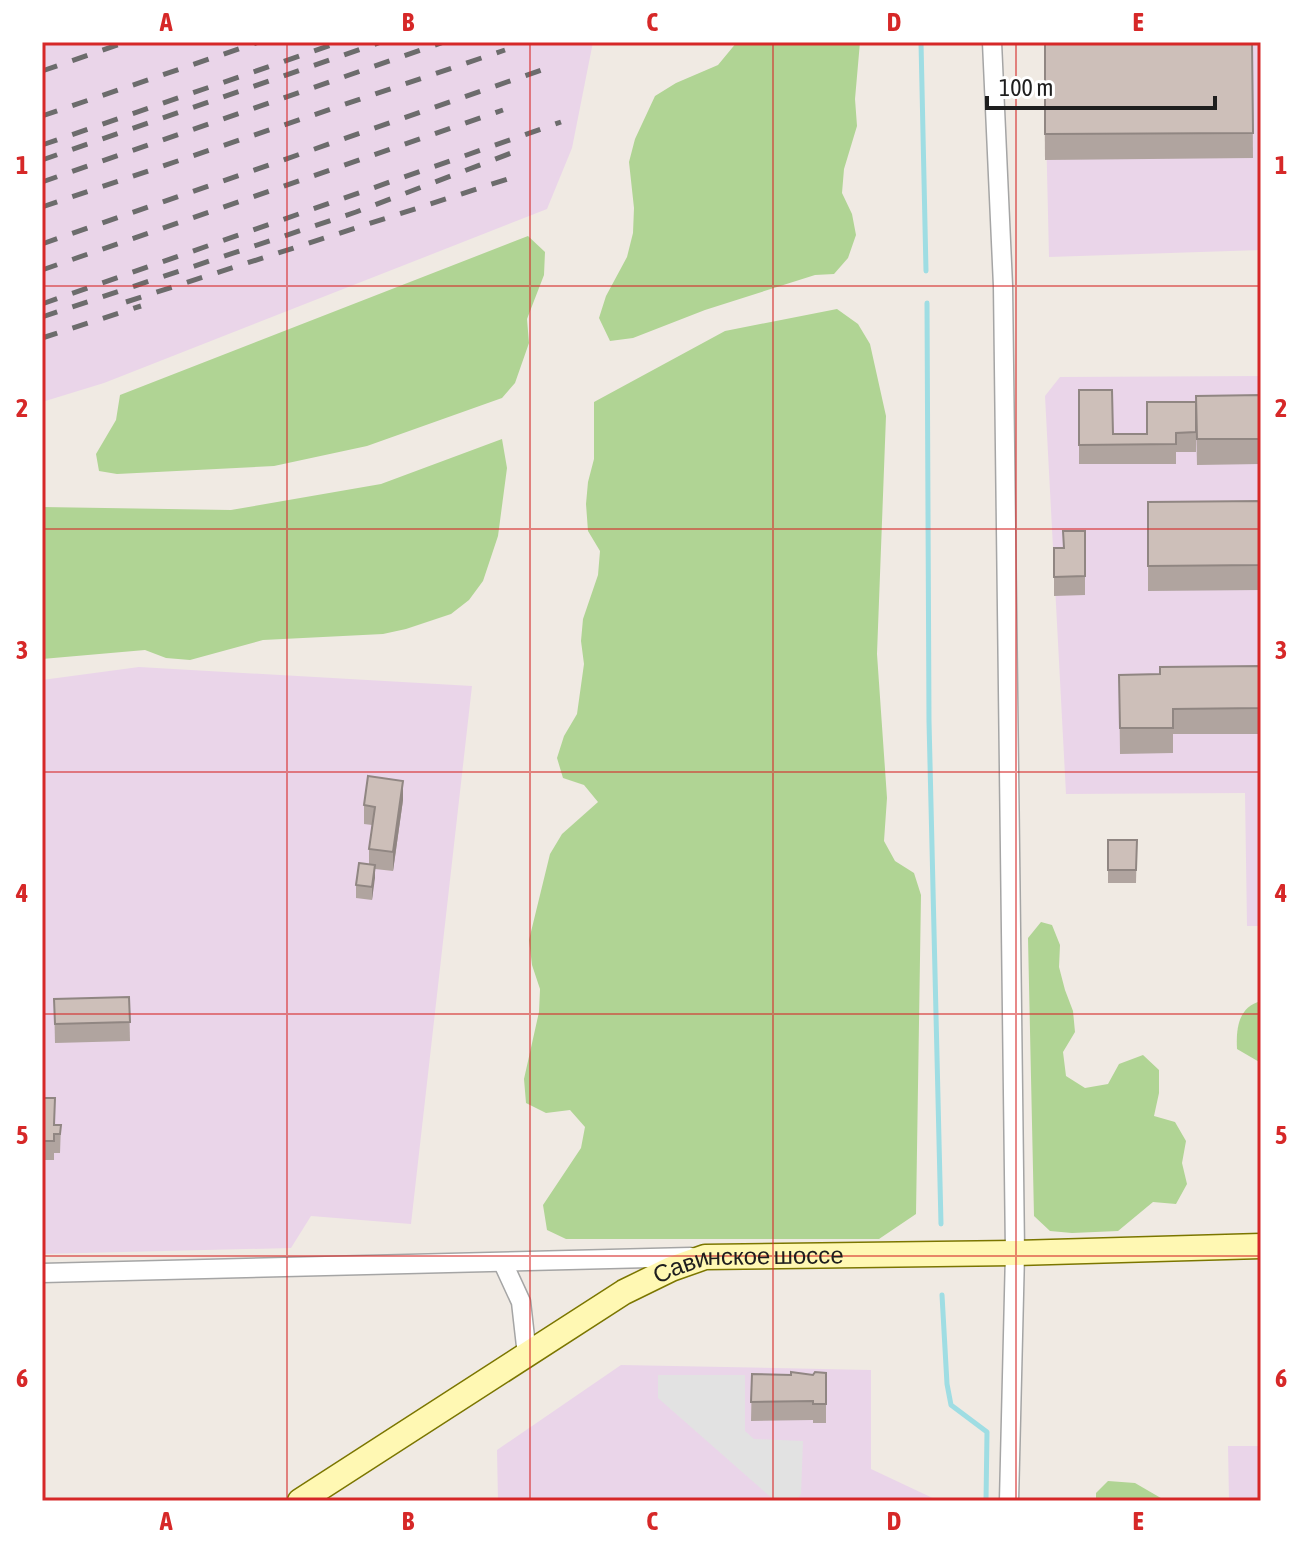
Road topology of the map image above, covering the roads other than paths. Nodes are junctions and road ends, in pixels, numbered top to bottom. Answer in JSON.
{"nodes":[{"id":1,"x":992,"y":42,"type":"edge"},
{"id":2,"x":1261,"y":1246,"type":"edge"},
{"id":3,"x":1015,"y":1253,"type":"junction"},
{"id":4,"x":705,"y":1257,"type":"junction"},
{"id":5,"x":503,"y":1263,"type":"junction"},
{"id":6,"x":42,"y":1273,"type":"edge"},
{"id":7,"x":527,"y":1355,"type":"junction"},
{"id":8,"x":300,"y":1501,"type":"edge"},
{"id":9,"x":1009,"y":1501,"type":"edge"}],
"edges":[{"from":1,"to":3,"type":"street"},
{"from":2,"to":3,"type":"street","name":"Савинское шоссе"},
{"from":3,"to":4,"type":"street","name":"Савинское шоссе"},
{"from":3,"to":9,"type":"street"},
{"from":4,"to":5,"type":"street"},
{"from":4,"to":7,"type":"street","name":"Савинское шоссе"},
{"from":5,"to":6,"type":"street"},
{"from":5,"to":7,"type":"street"},
{"from":7,"to":8,"type":"street","name":"Савинское шоссе"}]}
